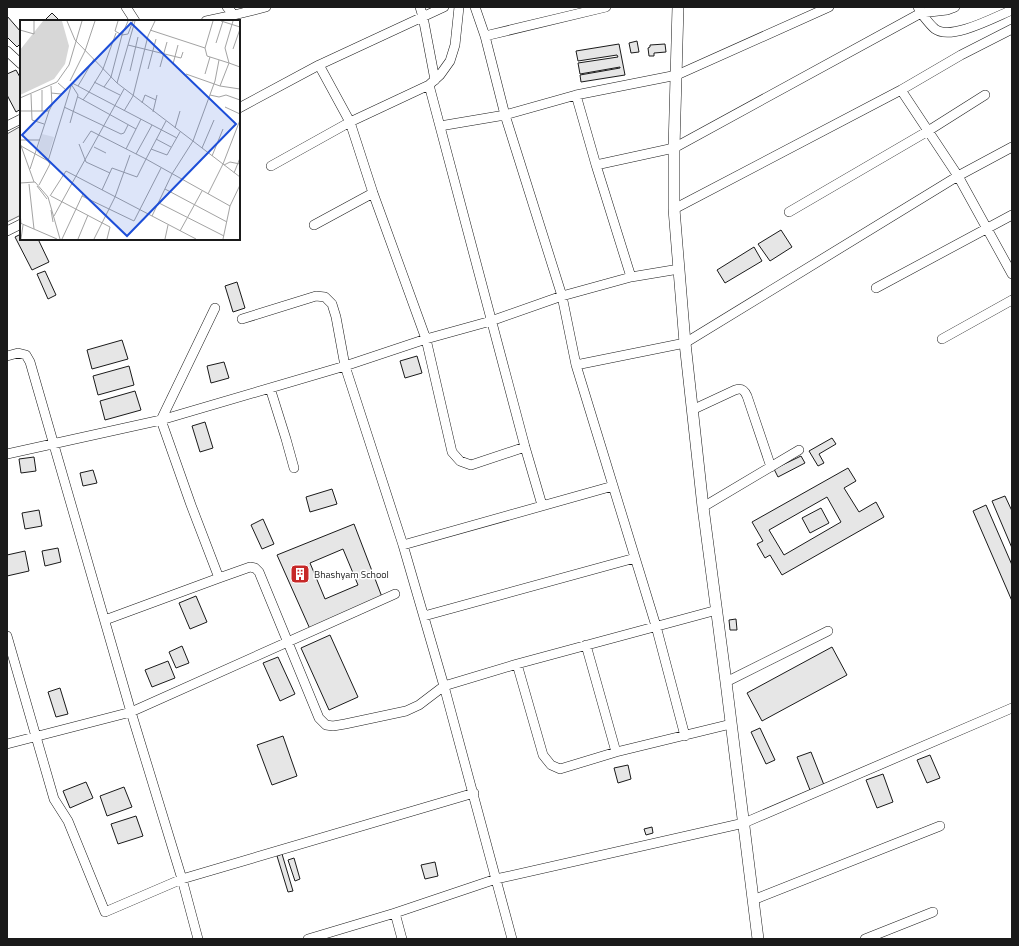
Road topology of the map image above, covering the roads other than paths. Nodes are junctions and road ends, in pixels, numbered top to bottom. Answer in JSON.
{"nodes":[{"id":1,"x":126,"y":7,"type":"edge"},
{"id":2,"x":227,"y":7,"type":"edge"},
{"id":3,"x":266,"y":7,"type":"edge"},
{"id":4,"x":420,"y":7,"type":"edge"},
{"id":5,"x":444,"y":7,"type":"edge"},
{"id":6,"x":459,"y":7,"type":"edge"},
{"id":7,"x":474,"y":7,"type":"edge"},
{"id":8,"x":606,"y":7,"type":"edge"},
{"id":9,"x":678,"y":7,"type":"edge"},
{"id":10,"x":829,"y":7,"type":"edge"},
{"id":11,"x":955,"y":7,"type":"edge"},
{"id":12,"x":919,"y":10,"type":"edge"},
{"id":13,"x":1012,"y":10,"type":"edge"},
{"id":14,"x":234,"y":14,"type":"junction"},
{"id":15,"x":423,"y":16,"type":"junction"},
{"id":16,"x":134,"y":20,"type":"edge"},
{"id":17,"x":210,"y":20,"type":"edge"},
{"id":18,"x":1012,"y":29,"type":"edge"},
{"id":19,"x":485,"y":36,"type":"junction"},
{"id":20,"x":7,"y":51,"type":"edge"},
{"id":21,"x":20,"y":63,"type":"edge"},
{"id":22,"x":319,"y":65,"type":"junction"},
{"id":23,"x":676,"y":76,"type":"junction"},
{"id":24,"x":432,"y":82,"type":"junction"},
{"id":25,"x":901,"y":90,"type":"junction"},
{"id":26,"x":576,"y":95,"type":"junction"},
{"id":27,"x":985,"y":95,"type":"dead end"},
{"id":28,"x":240,"y":107,"type":"edge"},
{"id":29,"x":505,"y":115,"type":"junction"},
{"id":30,"x":20,"y":120,"type":"edge"},
{"id":31,"x":350,"y":122,"type":"junction"},
{"id":32,"x":7,"y":126,"type":"edge"},
{"id":33,"x":440,"y":126,"type":"junction"},
{"id":34,"x":928,"y":131,"type":"junction"},
{"id":35,"x":1012,"y":147,"type":"edge"},
{"id":36,"x":674,"y":148,"type":"junction"},
{"id":37,"x":596,"y":165,"type":"junction"},
{"id":38,"x":271,"y":166,"type":"dead end"},
{"id":39,"x":958,"y":176,"type":"junction"},
{"id":40,"x":373,"y":193,"type":"junction"},
{"id":41,"x":674,"y":209,"type":"junction"},
{"id":42,"x":789,"y":212,"type":"dead end"},
{"id":43,"x":1012,"y":215,"type":"edge"},
{"id":44,"x":20,"y":224,"type":"edge"},
{"id":45,"x":314,"y":225,"type":"dead end"},
{"id":46,"x":987,"y":228,"type":"junction"},
{"id":47,"x":7,"y":231,"type":"edge"},
{"id":48,"x":679,"y":269,"type":"junction"},
{"id":49,"x":1012,"y":274,"type":"edge"},
{"id":50,"x":631,"y":278,"type":"junction"},
{"id":51,"x":876,"y":288,"type":"dead end"},
{"id":52,"x":562,"y":296,"type":"junction"},
{"id":53,"x":1012,"y":300,"type":"edge"},
{"id":54,"x":215,"y":308,"type":"dead end"},
{"id":55,"x":242,"y":319,"type":"dead end"},
{"id":56,"x":491,"y":321,"type":"junction"},
{"id":57,"x":426,"y":339,"type":"junction"},
{"id":58,"x":942,"y":339,"type":"dead end"},
{"id":59,"x":685,"y":343,"type":"junction"},
{"id":60,"x":7,"y":356,"type":"edge"},
{"id":61,"x":576,"y":365,"type":"junction"},
{"id":62,"x":345,"y":366,"type":"junction"},
{"id":63,"x":270,"y":388,"type":"junction"},
{"id":64,"x":692,"y":410,"type":"junction"},
{"id":65,"x":161,"y":420,"type":"junction"},
{"id":66,"x":54,"y":443,"type":"junction"},
{"id":67,"x":525,"y":448,"type":"junction"},
{"id":68,"x":799,"y":450,"type":"dead end"},
{"id":69,"x":7,"y":454,"type":"edge"},
{"id":70,"x":771,"y":467,"type":"junction"},
{"id":71,"x":294,"y":468,"type":"dead end"},
{"id":72,"x":613,"y":486,"type":"junction"},
{"id":73,"x":542,"y":505,"type":"junction"},
{"id":74,"x":703,"y":507,"type":"junction"},
{"id":75,"x":403,"y":545,"type":"junction"},
{"id":76,"x":635,"y":558,"type":"junction"},
{"id":77,"x":219,"y":578,"type":"junction"},
{"id":78,"x":395,"y":594,"type":"dead end"},
{"id":79,"x":717,"y":610,"type":"junction"},
{"id":80,"x":424,"y":616,"type":"junction"},
{"id":81,"x":105,"y":620,"type":"junction"},
{"id":82,"x":656,"y":626,"type":"junction"},
{"id":83,"x":828,"y":631,"type":"dead end"},
{"id":84,"x":7,"y":636,"type":"edge"},
{"id":85,"x":287,"y":642,"type":"junction"},
{"id":86,"x":586,"y":645,"type":"junction"},
{"id":87,"x":517,"y":664,"type":"junction"},
{"id":88,"x":726,"y":682,"type":"junction"},
{"id":89,"x":444,"y":686,"type":"junction"},
{"id":90,"x":1012,"y":708,"type":"edge"},
{"id":91,"x":131,"y":712,"type":"junction"},
{"id":92,"x":731,"y":724,"type":"junction"},
{"id":93,"x":685,"y":736,"type":"junction"},
{"id":94,"x":36,"y":737,"type":"junction"},
{"id":95,"x":7,"y":744,"type":"edge"},
{"id":96,"x":616,"y":752,"type":"junction"},
{"id":97,"x":474,"y":793,"type":"junction"},
{"id":98,"x":744,"y":823,"type":"junction"},
{"id":99,"x":940,"y":826,"type":"dead end"},
{"id":100,"x":182,"y":879,"type":"junction"},
{"id":101,"x":496,"y":879,"type":"junction"},
{"id":102,"x":753,"y":900,"type":"junction"},
{"id":103,"x":933,"y":912,"type":"dead end"},
{"id":104,"x":395,"y":913,"type":"junction"},
{"id":105,"x":198,"y":939,"type":"edge"},
{"id":106,"x":308,"y":939,"type":"edge"},
{"id":107,"x":402,"y":939,"type":"edge"},
{"id":108,"x":512,"y":939,"type":"edge"},
{"id":109,"x":758,"y":939,"type":"edge"},
{"id":110,"x":865,"y":939,"type":"edge"}],
"edges":[{"from":1,"to":16,"type":"street"},
{"from":2,"to":14,"type":"street"},
{"from":3,"to":14,"type":"street"},
{"from":4,"to":15,"type":"street"},
{"from":5,"to":15,"type":"street"},
{"from":6,"to":24,"type":"street"},
{"from":7,"to":19,"type":"street"},
{"from":8,"to":19,"type":"street"},
{"from":9,"to":23,"type":"street"},
{"from":10,"to":23,"type":"street"},
{"from":11,"to":12,"type":"street"},
{"from":12,"to":13,"type":"street"},
{"from":12,"to":36,"type":"street"},
{"from":14,"to":17,"type":"street"},
{"from":15,"to":22,"type":"street"},
{"from":15,"to":24,"type":"street"},
{"from":18,"to":25,"type":"street"},
{"from":19,"to":29,"type":"street"},
{"from":20,"to":21,"type":"street"},
{"from":22,"to":28,"type":"street"},
{"from":22,"to":31,"type":"street"},
{"from":23,"to":26,"type":"street"},
{"from":23,"to":36,"type":"street"},
{"from":24,"to":31,"type":"street"},
{"from":24,"to":33,"type":"street"},
{"from":25,"to":34,"type":"street"},
{"from":25,"to":41,"type":"street"},
{"from":26,"to":29,"type":"street"},
{"from":26,"to":37,"type":"street"},
{"from":27,"to":34,"type":"street"},
{"from":29,"to":33,"type":"street"},
{"from":29,"to":52,"type":"street"},
{"from":30,"to":32,"type":"street"},
{"from":31,"to":38,"type":"street"},
{"from":31,"to":40,"type":"street"},
{"from":33,"to":56,"type":"street"},
{"from":34,"to":39,"type":"street"},
{"from":34,"to":42,"type":"street"},
{"from":35,"to":39,"type":"street"},
{"from":36,"to":37,"type":"street"},
{"from":36,"to":41,"type":"street"},
{"from":37,"to":50,"type":"street"},
{"from":39,"to":46,"type":"street"},
{"from":39,"to":59,"type":"street"},
{"from":40,"to":45,"type":"street"},
{"from":40,"to":57,"type":"street"},
{"from":41,"to":48,"type":"street"},
{"from":43,"to":46,"type":"street"},
{"from":44,"to":47,"type":"street"},
{"from":46,"to":49,"type":"street"},
{"from":46,"to":51,"type":"street"},
{"from":48,"to":50,"type":"street"},
{"from":48,"to":59,"type":"street"},
{"from":50,"to":52,"type":"street"},
{"from":52,"to":56,"type":"street"},
{"from":52,"to":61,"type":"street"},
{"from":53,"to":58,"type":"street"},
{"from":54,"to":65,"type":"street"},
{"from":55,"to":62,"type":"street"},
{"from":56,"to":57,"type":"street"},
{"from":56,"to":67,"type":"street"},
{"from":57,"to":62,"type":"street"},
{"from":57,"to":67,"type":"street"},
{"from":59,"to":61,"type":"street"},
{"from":59,"to":64,"type":"street"},
{"from":60,"to":66,"type":"street"},
{"from":61,"to":72,"type":"street"},
{"from":62,"to":63,"type":"street"},
{"from":62,"to":75,"type":"street"},
{"from":63,"to":65,"type":"street"},
{"from":63,"to":71,"type":"street"},
{"from":64,"to":70,"type":"street"},
{"from":64,"to":74,"type":"street"},
{"from":65,"to":66,"type":"street"},
{"from":65,"to":77,"type":"street"},
{"from":66,"to":69,"type":"street"},
{"from":66,"to":81,"type":"street"},
{"from":67,"to":73,"type":"street"},
{"from":68,"to":70,"type":"street"},
{"from":70,"to":74,"type":"street"},
{"from":72,"to":73,"type":"street"},
{"from":72,"to":76,"type":"street"},
{"from":73,"to":75,"type":"street"},
{"from":74,"to":79,"type":"street"},
{"from":75,"to":80,"type":"street"},
{"from":76,"to":80,"type":"street"},
{"from":76,"to":82,"type":"street"},
{"from":77,"to":81,"type":"street"},
{"from":77,"to":85,"type":"street"},
{"from":78,"to":85,"type":"street"},
{"from":79,"to":82,"type":"street"},
{"from":79,"to":88,"type":"street"},
{"from":80,"to":89,"type":"street"},
{"from":81,"to":91,"type":"street"},
{"from":82,"to":86,"type":"street"},
{"from":82,"to":93,"type":"street"},
{"from":83,"to":88,"type":"street"},
{"from":84,"to":94,"type":"street"},
{"from":85,"to":89,"type":"street"},
{"from":85,"to":91,"type":"street"},
{"from":86,"to":87,"type":"street"},
{"from":86,"to":96,"type":"street"},
{"from":87,"to":89,"type":"street"},
{"from":87,"to":96,"type":"street"},
{"from":88,"to":92,"type":"street"},
{"from":89,"to":97,"type":"street"},
{"from":90,"to":98,"type":"street"},
{"from":91,"to":94,"type":"street"},
{"from":91,"to":100,"type":"street"},
{"from":92,"to":93,"type":"street"},
{"from":92,"to":98,"type":"street"},
{"from":93,"to":96,"type":"street"},
{"from":94,"to":95,"type":"street"},
{"from":94,"to":100,"type":"street"},
{"from":97,"to":100,"type":"street"},
{"from":97,"to":101,"type":"street"},
{"from":98,"to":101,"type":"street"},
{"from":98,"to":102,"type":"street"},
{"from":99,"to":102,"type":"street"},
{"from":100,"to":105,"type":"street"},
{"from":101,"to":104,"type":"street"},
{"from":101,"to":108,"type":"street"},
{"from":102,"to":109,"type":"street"},
{"from":103,"to":110,"type":"street"},
{"from":104,"to":106,"type":"street"},
{"from":104,"to":107,"type":"street"}]}
